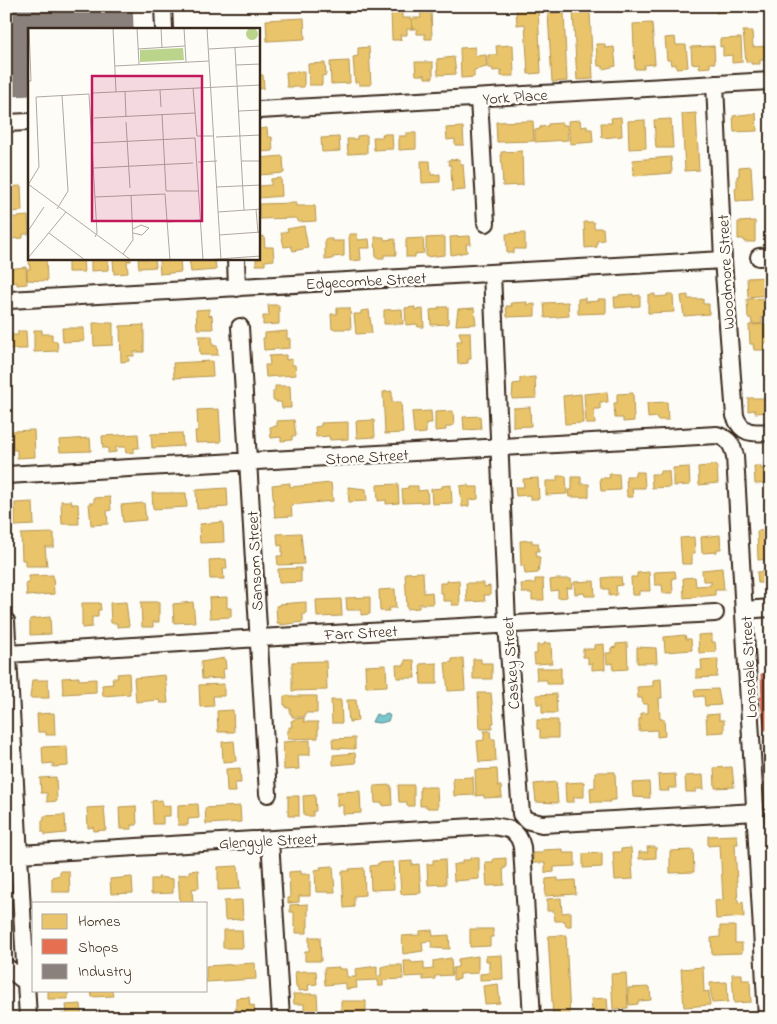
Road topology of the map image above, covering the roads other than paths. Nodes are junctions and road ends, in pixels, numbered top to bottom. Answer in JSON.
{"nodes":[{"id":1,"x":163,"y":6,"type":"edge"},
{"id":2,"x":164,"y":28,"type":"edge"},
{"id":3,"x":771,"y":81,"type":"edge"},
{"id":4,"x":715,"y":84,"type":"junction"},
{"id":5,"x":479,"y":99,"type":"junction"},
{"id":6,"x":260,"y":110,"type":"edge"},
{"id":7,"x":28,"y":122,"type":"edge"},
{"id":8,"x":6,"y":123,"type":"edge"},
{"id":9,"x":486,"y":223,"type":"dead end"},
{"id":10,"x":236,"y":260,"type":"edge"},
{"id":11,"x":723,"y":260,"type":"junction"},
{"id":12,"x":492,"y":273,"type":"junction"},
{"id":13,"x":237,"y":288,"type":"junction"},
{"id":14,"x":9,"y":300,"type":"dead end"},
{"id":15,"x":240,"y":327,"type":"dead end"},
{"id":16,"x":771,"y":432,"type":"edge"},
{"id":17,"x":726,"y":438,"type":"joint"},
{"id":18,"x":499,"y":448,"type":"junction"},
{"id":19,"x":249,"y":462,"type":"junction"},
{"id":20,"x":6,"y":474,"type":"edge"},
{"id":21,"x":771,"y":608,"type":"edge"},
{"id":22,"x":744,"y":610,"type":"junction"},
{"id":23,"x":715,"y":613,"type":"dead end"},
{"id":24,"x":6,"y":621,"type":"edge"},
{"id":25,"x":507,"y":624,"type":"junction"},
{"id":26,"x":259,"y":638,"type":"junction"},
{"id":27,"x":8,"y":654,"type":"junction"},
{"id":28,"x":268,"y":794,"type":"dead end"},
{"id":29,"x":756,"y":812,"type":"junction"},
{"id":30,"x":270,"y":840,"type":"junction"},
{"id":31,"x":19,"y":854,"type":"junction"},
{"id":32,"x":6,"y":967,"type":"edge"},
{"id":33,"x":26,"y":982,"type":"junction"},
{"id":34,"x":28,"y":1018,"type":"edge"},
{"id":35,"x":281,"y":1018,"type":"edge"},
{"id":36,"x":532,"y":1018,"type":"edge"},
{"id":37,"x":767,"y":1018,"type":"edge"}],
"edges":[{"from":1,"to":2,"type":"street"},
{"from":3,"to":4,"type":"street","name":"York Place"},
{"from":4,"to":5,"type":"street","name":"York Place"},
{"from":4,"to":11,"type":"street","name":"Woodmore Street"},
{"from":5,"to":6,"type":"street","name":"York Place"},
{"from":5,"to":9,"type":"street"},
{"from":7,"to":8,"type":"street"},
{"from":10,"to":13,"type":"street"},
{"from":11,"to":12,"type":"street","name":"Edgecombe Street"},
{"from":11,"to":16,"type":"street","name":"Woodmore Street"},
{"from":12,"to":13,"type":"street","name":"Edgecombe Street"},
{"from":12,"to":18,"type":"street","name":"Caskey Street"},
{"from":13,"to":14,"type":"street","name":"Edgecombe Street"},
{"from":15,"to":19,"type":"street","name":"Sansom Street"},
{"from":17,"to":18,"type":"street","name":"Stone Street"},
{"from":17,"to":22,"type":"street","name":"Lonsdale Street"},
{"from":18,"to":19,"type":"street","name":"Stone Street"},
{"from":18,"to":25,"type":"street","name":"Caskey Street"},
{"from":19,"to":20,"type":"street","name":"Stone Street"},
{"from":19,"to":26,"type":"street","name":"Sansom Street"},
{"from":21,"to":22,"type":"street"},
{"from":22,"to":29,"type":"street","name":"Lonsdale Street"},
{"from":23,"to":25,"type":"street","name":"Farr Street"},
{"from":24,"to":27,"type":"street"},
{"from":25,"to":26,"type":"street","name":"Farr Street"},
{"from":25,"to":29,"type":"street","name":"Caskey Street"},
{"from":26,"to":27,"type":"street","name":"Farr Street"},
{"from":26,"to":28,"type":"street","name":"Sansom Street"},
{"from":27,"to":31,"type":"street"},
{"from":29,"to":37,"type":"street","name":"Lonsdale Street"},
{"from":30,"to":31,"type":"street","name":"Glengyle Street"},
{"from":30,"to":35,"type":"street"},
{"from":30,"to":36,"type":"street","name":"Glengyle Street"},
{"from":31,"to":33,"type":"street"},
{"from":32,"to":33,"type":"street"},
{"from":33,"to":34,"type":"street"}]}
